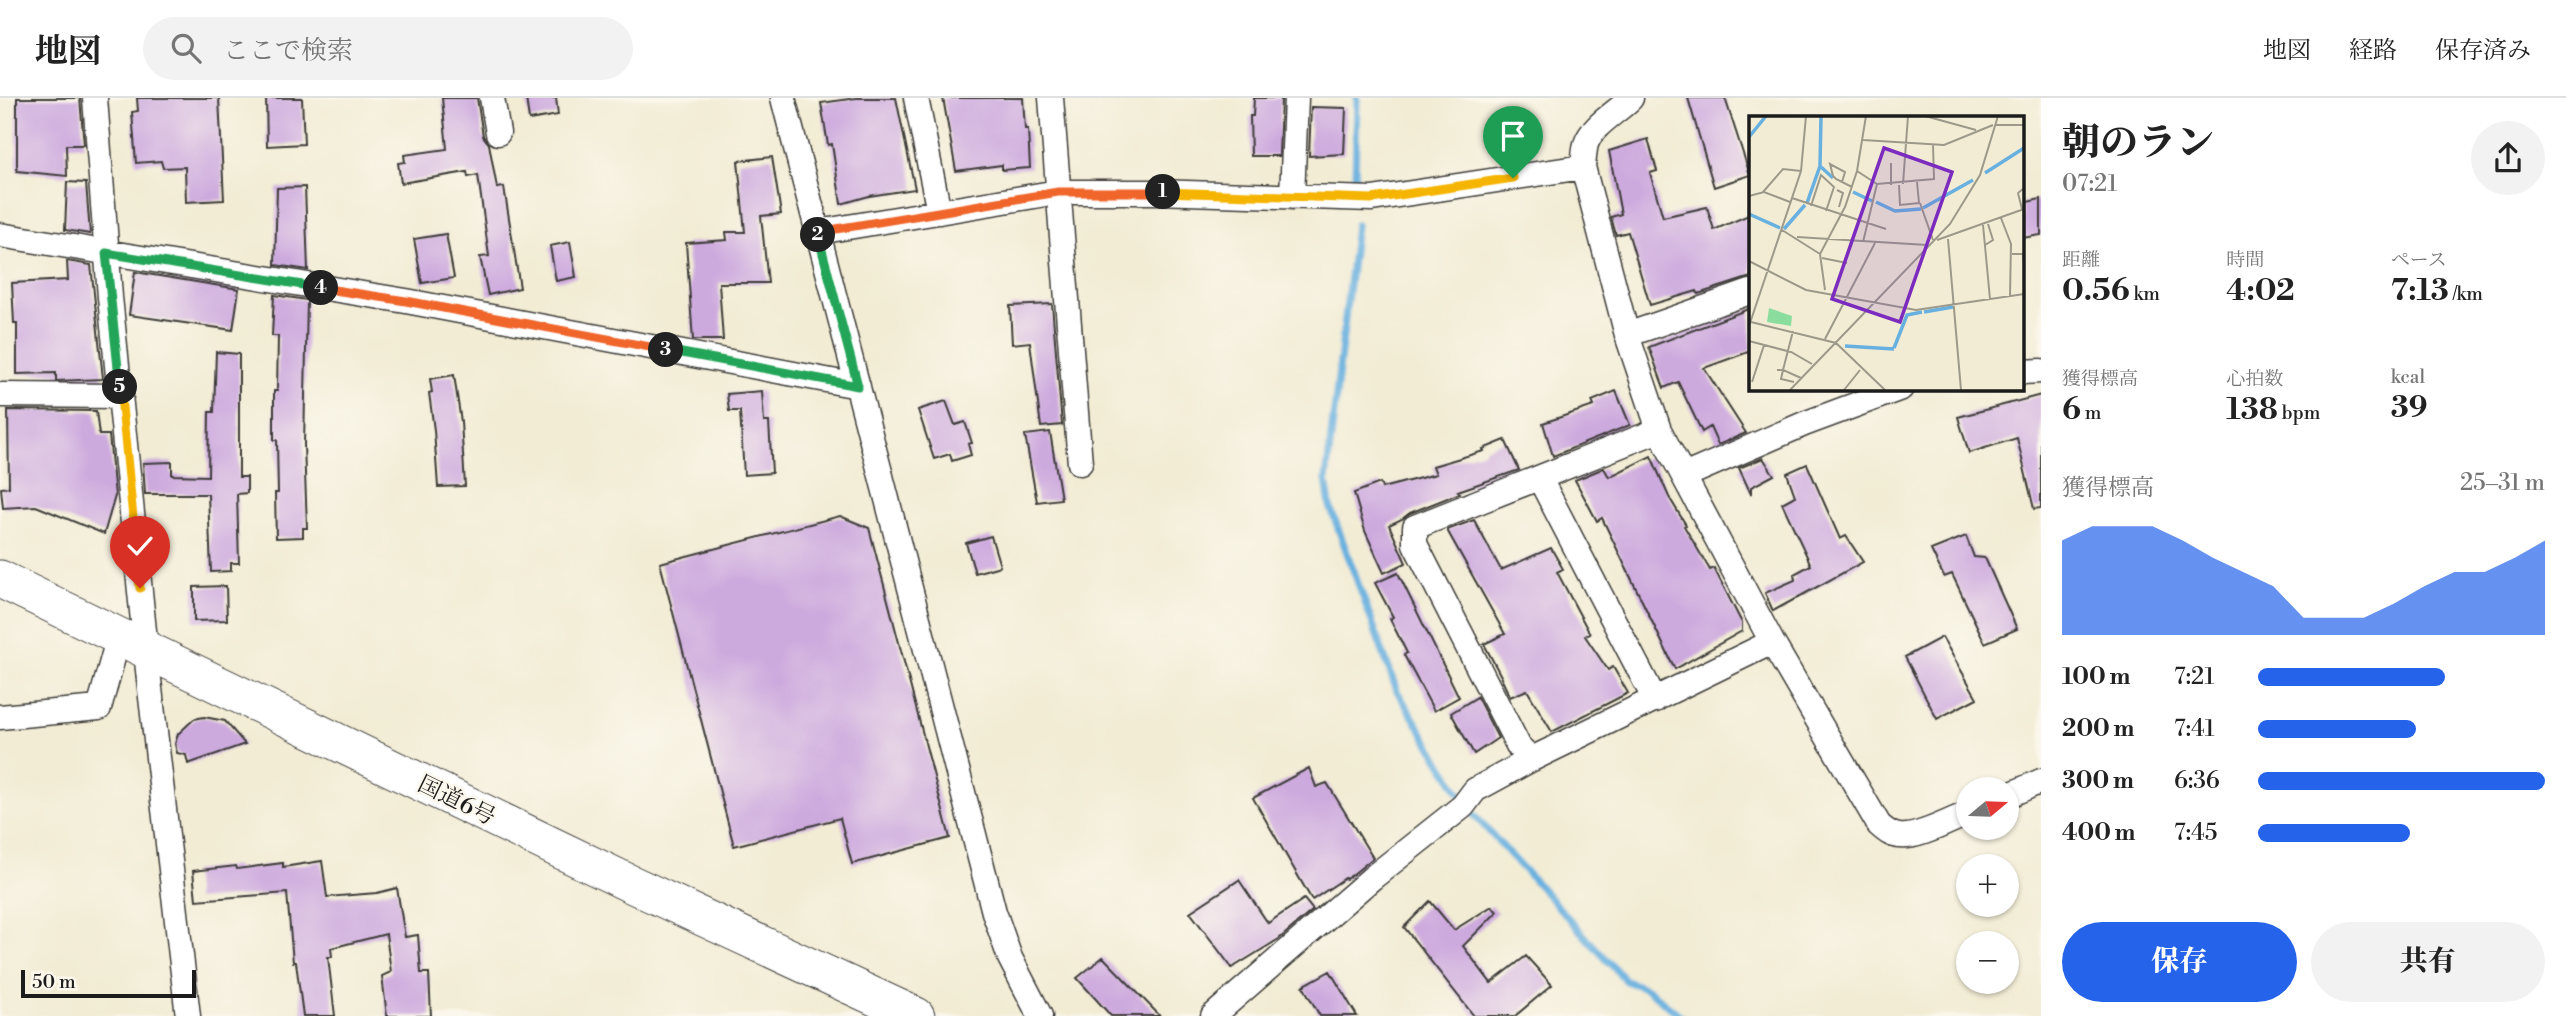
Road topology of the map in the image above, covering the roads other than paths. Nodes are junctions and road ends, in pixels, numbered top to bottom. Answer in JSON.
{"nodes":[{"id":1,"x":95,"y":98,"type":"edge"},
{"id":2,"x":492,"y":98,"type":"edge"},
{"id":3,"x":783,"y":98,"type":"edge"},
{"id":4,"x":916,"y":98,"type":"edge"},
{"id":5,"x":1051,"y":98,"type":"edge"},
{"id":6,"x":1296,"y":98,"type":"edge"},
{"id":7,"x":1631,"y":98,"type":"edge"},
{"id":8,"x":498,"y":133,"type":"dead end"},
{"id":9,"x":1583,"y":167,"type":"junction"},
{"id":10,"x":1058,"y":192,"type":"junction"},
{"id":11,"x":1292,"y":197,"type":"junction"},
{"id":12,"x":939,"y":212,"type":"junction"},
{"id":13,"x":818,"y":232,"type":"junction"},
{"id":14,"x":0,"y":235,"type":"edge"},
{"id":15,"x":106,"y":253,"type":"junction"},
{"id":16,"x":1749,"y":293,"type":"edge"},
{"id":17,"x":1627,"y":335,"type":"junction"},
{"id":18,"x":858,"y":386,"type":"junction"},
{"id":19,"x":1896,"y":390,"type":"edge"},
{"id":20,"x":0,"y":395,"type":"edge"},
{"id":21,"x":121,"y":396,"type":"junction"},
{"id":22,"x":1659,"y":430,"type":"junction"},
{"id":23,"x":1080,"y":463,"type":"dead end"},
{"id":24,"x":1684,"y":476,"type":"junction"},
{"id":25,"x":1539,"y":480,"type":"junction"},
{"id":26,"x":0,"y":579,"type":"edge"},
{"id":27,"x":1772,"y":642,"type":"junction"},
{"id":28,"x":132,"y":643,"type":"junction"},
{"id":29,"x":1655,"y":700,"type":"junction"},
{"id":30,"x":0,"y":718,"type":"edge"},
{"id":31,"x":1532,"y":759,"type":"junction"},
{"id":32,"x":2041,"y":781,"type":"edge"},
{"id":33,"x":2020,"y":790,"type":"edge"},
{"id":34,"x":1956,"y":818,"type":"edge"},
{"id":35,"x":188,"y":1016,"type":"edge"},
{"id":36,"x":916,"y":1016,"type":"edge"},
{"id":37,"x":1040,"y":1016,"type":"edge"},
{"id":38,"x":1213,"y":1016,"type":"edge"}],
"edges":[{"from":1,"to":15,"type":"street"},
{"from":2,"to":8,"type":"street"},
{"from":3,"to":13,"type":"street"},
{"from":4,"to":12,"type":"street"},
{"from":5,"to":10,"type":"street"},
{"from":6,"to":11,"type":"street"},
{"from":7,"to":9,"type":"street"},
{"from":9,"to":11,"type":"street"},
{"from":9,"to":17,"type":"street"},
{"from":10,"to":11,"type":"street"},
{"from":10,"to":12,"type":"street"},
{"from":10,"to":23,"type":"street"},
{"from":12,"to":13,"type":"street"},
{"from":13,"to":18,"type":"street"},
{"from":14,"to":15,"type":"street"},
{"from":15,"to":18,"type":"street"},
{"from":15,"to":21,"type":"street"},
{"from":16,"to":17,"type":"street"},
{"from":17,"to":22,"type":"street"},
{"from":18,"to":37,"type":"street"},
{"from":19,"to":24,"type":"street"},
{"from":20,"to":21,"type":"street"},
{"from":21,"to":28,"type":"street"},
{"from":22,"to":24,"type":"street"},
{"from":22,"to":25,"type":"street"},
{"from":24,"to":27,"type":"street"},
{"from":25,"to":29,"type":"street"},
{"from":25,"to":31,"type":"street"},
{"from":26,"to":28,"type":"highway","name":"国道6号"},
{"from":27,"to":29,"type":"street"},
{"from":27,"to":34,"type":"street"},
{"from":28,"to":30,"type":"street"},
{"from":28,"to":35,"type":"street"},
{"from":28,"to":36,"type":"highway","name":"国道6号"},
{"from":29,"to":31,"type":"street"},
{"from":31,"to":38,"type":"street"},
{"from":32,"to":33,"type":"street"}]}
